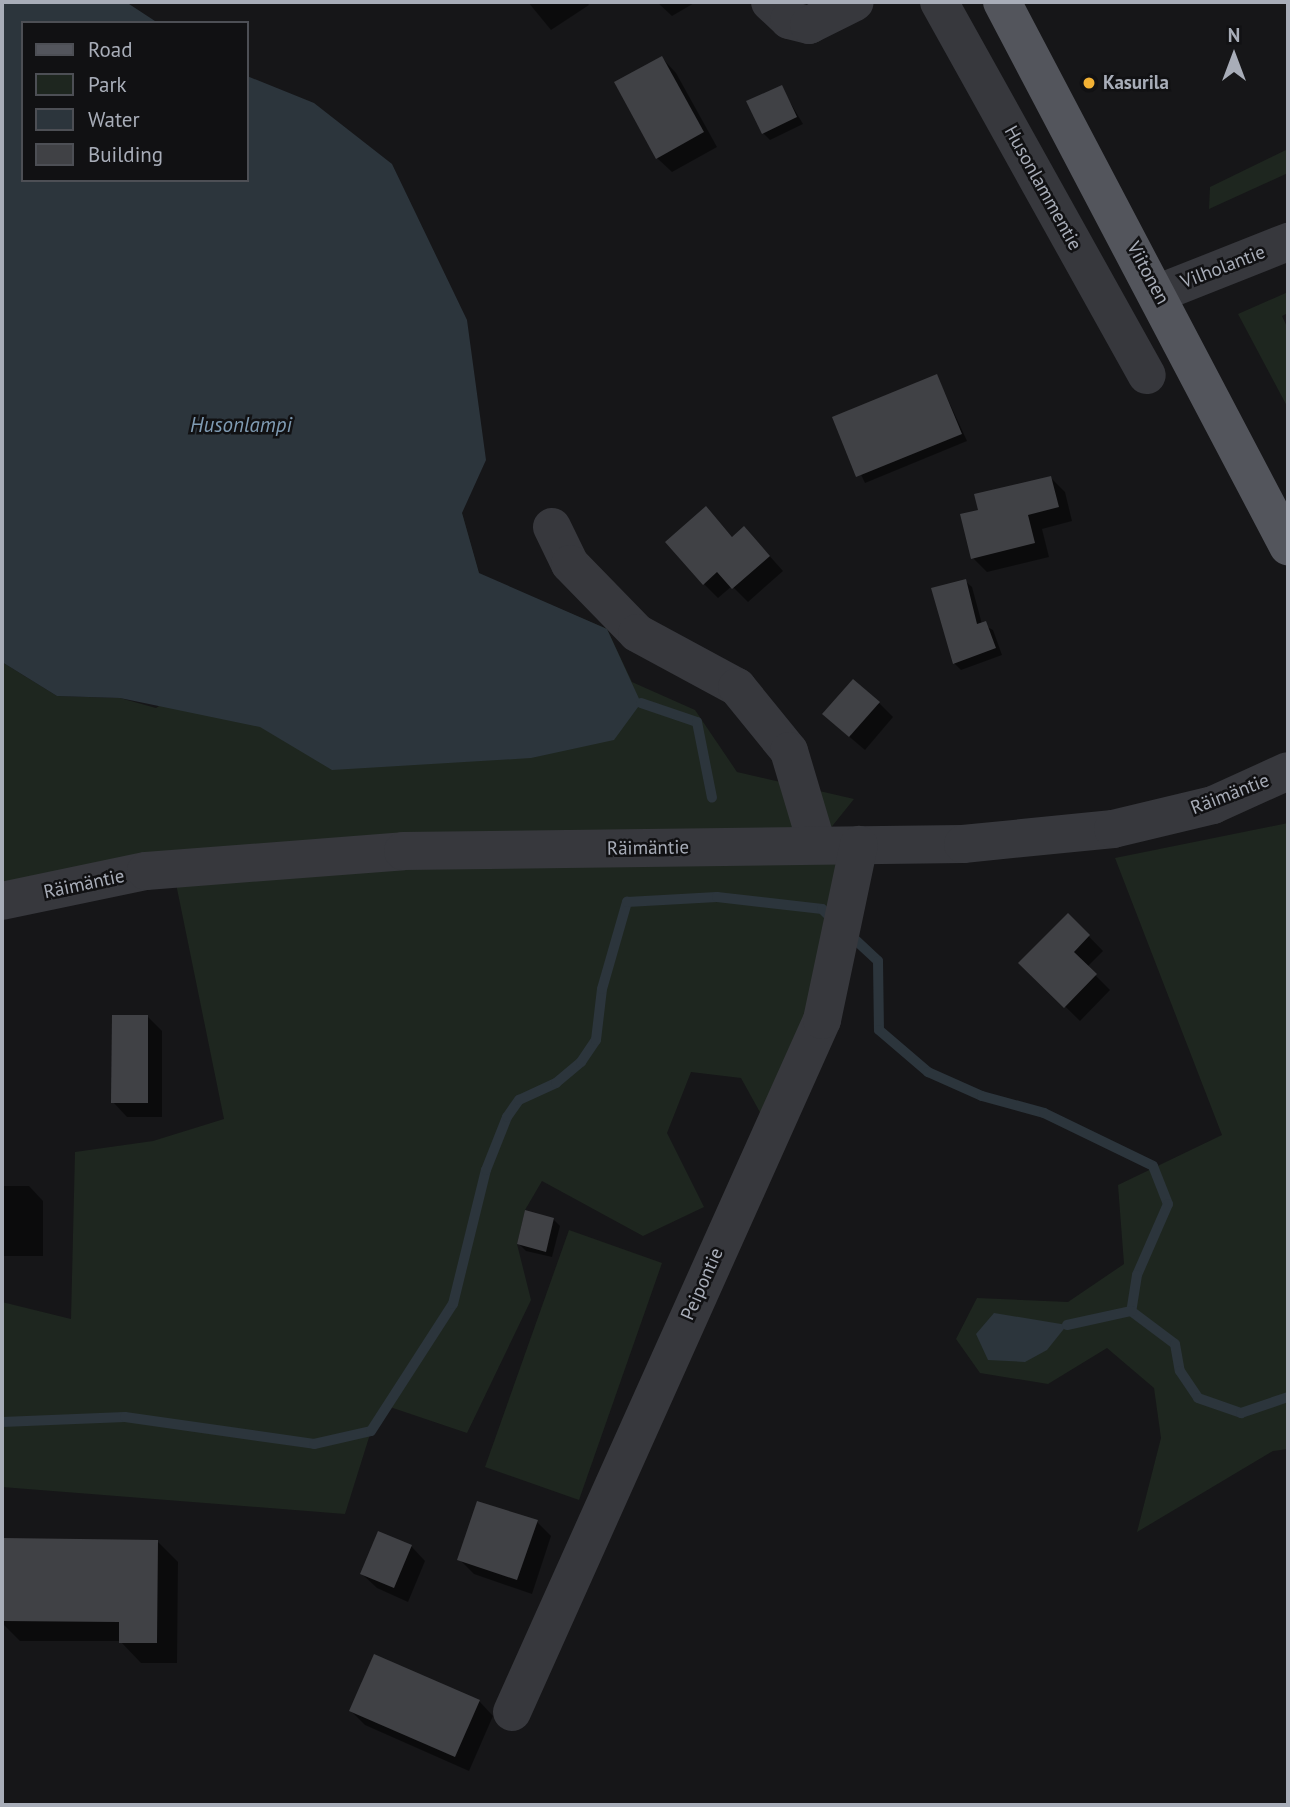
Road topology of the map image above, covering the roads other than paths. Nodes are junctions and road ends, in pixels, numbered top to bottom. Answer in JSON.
{"nodes":[{"id":1,"x":770,"y":2,"type":"edge"},
{"id":2,"x":855,"y":2,"type":"edge"},
{"id":3,"x":939,"y":2,"type":"edge"},
{"id":4,"x":1002,"y":2,"type":"edge"},
{"id":5,"x":1288,"y":242,"type":"edge"},
{"id":6,"x":1159,"y":293,"type":"junction"},
{"id":7,"x":1147,"y":375,"type":"dead end"},
{"id":8,"x":552,"y":527,"type":"dead end"},
{"id":9,"x":1288,"y":546,"type":"edge"},
{"id":10,"x":1288,"y":771,"type":"edge"},
{"id":11,"x":817,"y":845,"type":"junction"},
{"id":12,"x":859,"y":845,"type":"junction"},
{"id":13,"x":2,"y":901,"type":"edge"},
{"id":14,"x":512,"y":1712,"type":"dead end"}],
"edges":[{"from":1,"to":2,"type":"street"},
{"from":3,"to":7,"type":"street","name":"Husonlammentie"},
{"from":4,"to":6,"type":"main road","name":"Viitonen"},
{"from":5,"to":6,"type":"street","name":"Vilholantie"},
{"from":6,"to":9,"type":"main road","name":"Viitonen"},
{"from":8,"to":11,"type":"street"},
{"from":10,"to":12,"type":"street","name":"Räimäntie"},
{"from":11,"to":12,"type":"street","name":"Räimäntie"},
{"from":11,"to":13,"type":"street","name":"Räimäntie"},
{"from":12,"to":14,"type":"street","name":"Peipontie"}]}
